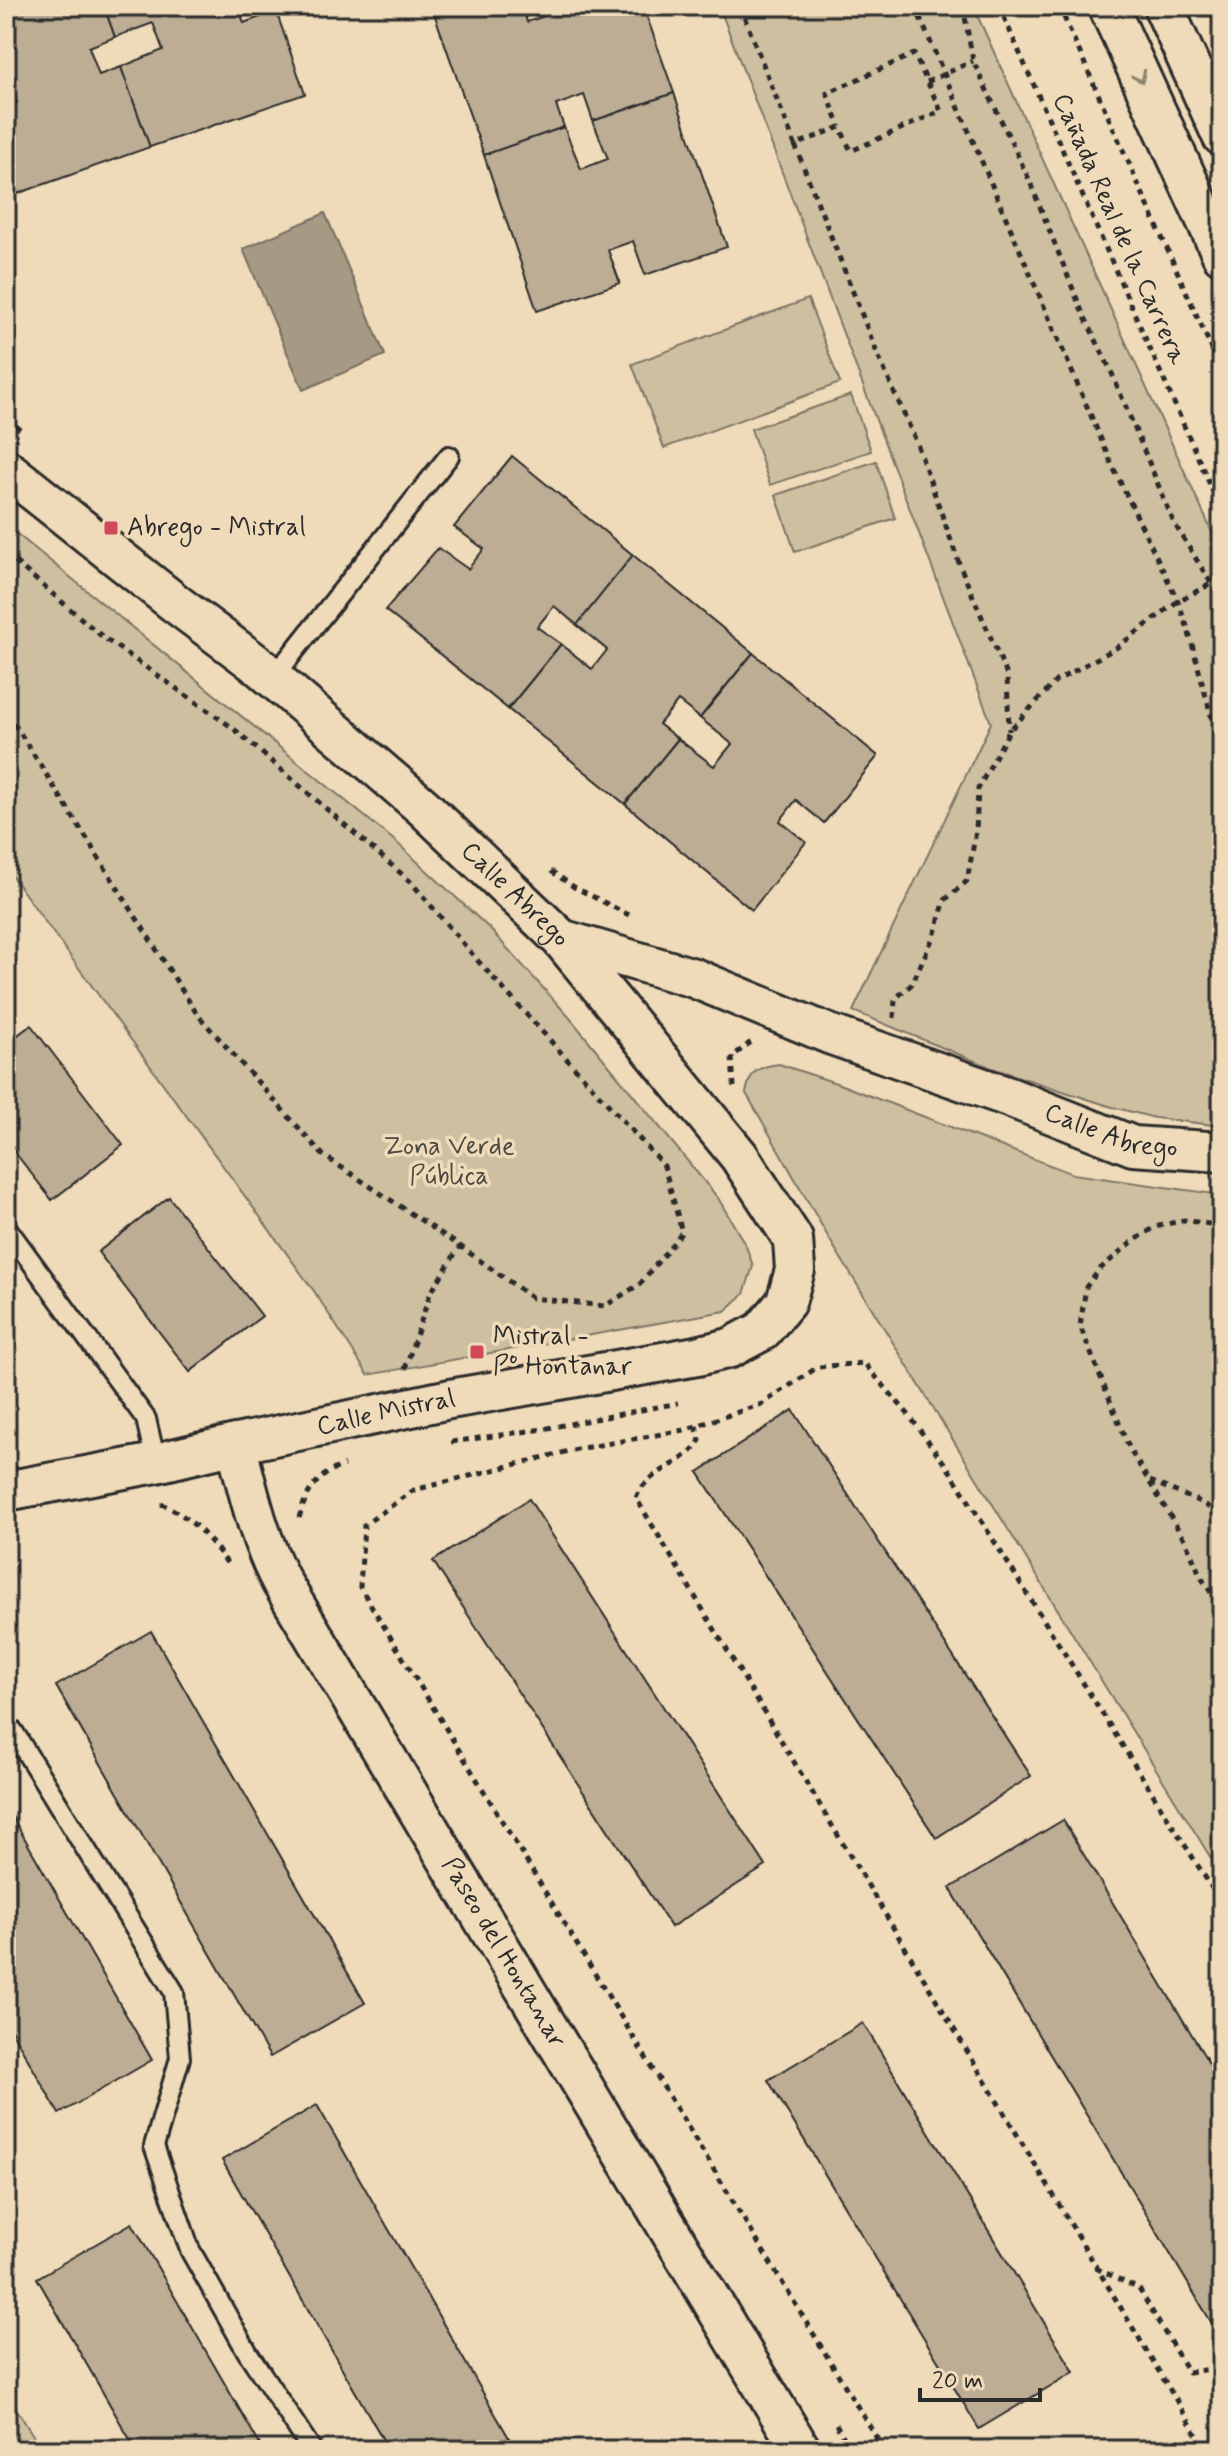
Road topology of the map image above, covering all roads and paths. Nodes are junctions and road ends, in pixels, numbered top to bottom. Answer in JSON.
{"nodes":[{"id":1,"x":740,"y":6,"type":"edge"},
{"id":2,"x":915,"y":6,"type":"edge"},
{"id":3,"x":963,"y":6,"type":"edge"},
{"id":4,"x":999,"y":6,"type":"edge"},
{"id":5,"x":1059,"y":6,"type":"edge"},
{"id":6,"x":1108,"y":6,"type":"edge"},
{"id":7,"x":1163,"y":6,"type":"edge"},
{"id":8,"x":973,"y":61,"type":"junction"},
{"id":9,"x":944,"y":74,"type":"junction"},
{"id":10,"x":927,"y":82,"type":"junction"},
{"id":11,"x":840,"y":127,"type":"junction"},
{"id":12,"x":1222,"y":136,"type":"edge"},
{"id":13,"x":795,"y":145,"type":"junction"},
{"id":14,"x":1222,"y":255,"type":"edge"},
{"id":15,"x":1222,"y":372,"type":"edge"},
{"id":16,"x":6,"y":418,"type":"edge"},
{"id":17,"x":23,"y":432,"type":"dead end"},
{"id":18,"x":449,"y":456,"type":"dead end"},
{"id":19,"x":6,"y":469,"type":"edge"},
{"id":20,"x":1222,"y":512,"type":"edge"},
{"id":21,"x":6,"y":554,"type":"edge"},
{"id":22,"x":1211,"y":584,"type":"junction"},
{"id":23,"x":1178,"y":601,"type":"junction"},
{"id":24,"x":1222,"y":601,"type":"edge"},
{"id":25,"x":273,"y":678,"type":"junction"},
{"id":26,"x":6,"y":717,"type":"edge"},
{"id":27,"x":1009,"y":731,"type":"junction"},
{"id":28,"x":1222,"y":757,"type":"edge"},
{"id":29,"x":550,"y":870,"type":"dead end"},
{"id":30,"x":639,"y":919,"type":"dead end"},
{"id":31,"x":561,"y":939,"type":"junction"},
{"id":32,"x":755,"y":1039,"type":"dead end"},
{"id":33,"x":883,"y":1053,"type":"junction"},
{"id":34,"x":741,"y":1100,"type":"dead end"},
{"id":35,"x":1222,"y":1152,"type":"edge"},
{"id":36,"x":1222,"y":1226,"type":"edge"},
{"id":37,"x":6,"y":1227,"type":"edge"},
{"id":38,"x":460,"y":1246,"type":"junction"},
{"id":39,"x":404,"y":1377,"type":"dead end"},
{"id":40,"x":692,"y":1399,"type":"dead end"},
{"id":41,"x":696,"y":1426,"type":"junction"},
{"id":42,"x":451,"y":1443,"type":"dead end"},
{"id":43,"x":236,"y":1444,"type":"junction"},
{"id":44,"x":156,"y":1463,"type":"junction"},
{"id":45,"x":346,"y":1464,"type":"dead end"},
{"id":46,"x":1148,"y":1480,"type":"junction"},
{"id":47,"x":6,"y":1491,"type":"edge"},
{"id":48,"x":152,"y":1501,"type":"dead end"},
{"id":49,"x":1222,"y":1520,"type":"edge"},
{"id":50,"x":297,"y":1526,"type":"dead end"},
{"id":51,"x":231,"y":1570,"type":"dead end"},
{"id":52,"x":1222,"y":1610,"type":"edge"},
{"id":53,"x":6,"y":1724,"type":"edge"},
{"id":54,"x":1222,"y":1904,"type":"edge"},
{"id":55,"x":1096,"y":2268,"type":"junction"},
{"id":56,"x":1222,"y":2372,"type":"edge"},
{"id":57,"x":828,"y":2411,"type":"dead end"},
{"id":58,"x":312,"y":2450,"type":"edge"},
{"id":59,"x":801,"y":2450,"type":"edge"},
{"id":60,"x":851,"y":2450,"type":"edge"},
{"id":61,"x":884,"y":2450,"type":"edge"},
{"id":62,"x":1206,"y":2450,"type":"edge"}],
"edges":[{"from":1,"to":13,"type":"path"},
{"from":2,"to":9,"type":"path"},
{"from":3,"to":8,"type":"path"},
{"from":4,"to":20,"type":"path","name":"Cañada Real de la Carrera"},
{"from":5,"to":15,"type":"path"},
{"from":6,"to":14,"type":"street","one_way":true},
{"from":7,"to":12,"type":"street"},
{"from":8,"to":9,"type":"path"},
{"from":8,"to":22,"type":"path"},
{"from":9,"to":10,"type":"path"},
{"from":9,"to":23,"type":"path"},
{"from":10,"to":11,"type":"path"},
{"from":10,"to":11,"type":"path"},
{"from":11,"to":13,"type":"path"},
{"from":13,"to":27,"type":"path"},
{"from":16,"to":17,"type":"path"},
{"from":18,"to":25,"type":"lane"},
{"from":19,"to":25,"type":"street","name":"Calle Abrego"},
{"from":21,"to":38,"type":"path"},
{"from":22,"to":23,"type":"path"},
{"from":22,"to":24,"type":"path"},
{"from":23,"to":27,"type":"path"},
{"from":23,"to":28,"type":"path"},
{"from":25,"to":31,"type":"street","name":"Calle Abrego"},
{"from":26,"to":38,"type":"path"},
{"from":27,"to":33,"type":"path"},
{"from":29,"to":30,"type":"path"},
{"from":31,"to":33,"type":"street","name":"Calle Abrego"},
{"from":31,"to":43,"type":"street","name":"Calle Mistral"},
{"from":32,"to":34,"type":"path"},
{"from":33,"to":35,"type":"street","name":"Calle Abrego"},
{"from":36,"to":46,"type":"path"},
{"from":37,"to":44,"type":"lane"},
{"from":38,"to":39,"type":"path"},
{"from":40,"to":42,"type":"path"},
{"from":41,"to":54,"type":"path"},
{"from":41,"to":55,"type":"path"},
{"from":41,"to":61,"type":"path"},
{"from":43,"to":44,"type":"street","name":"Calle Mistral"},
{"from":43,"to":59,"type":"street","name":"Paseo del Hontanar"},
{"from":44,"to":47,"type":"street","name":"Calle Mistral"},
{"from":45,"to":50,"type":"path"},
{"from":46,"to":49,"type":"path"},
{"from":46,"to":52,"type":"path"},
{"from":48,"to":51,"type":"path"},
{"from":53,"to":58,"type":"lane"},
{"from":55,"to":56,"type":"path"},
{"from":55,"to":62,"type":"path"},
{"from":57,"to":60,"type":"path"}]}
